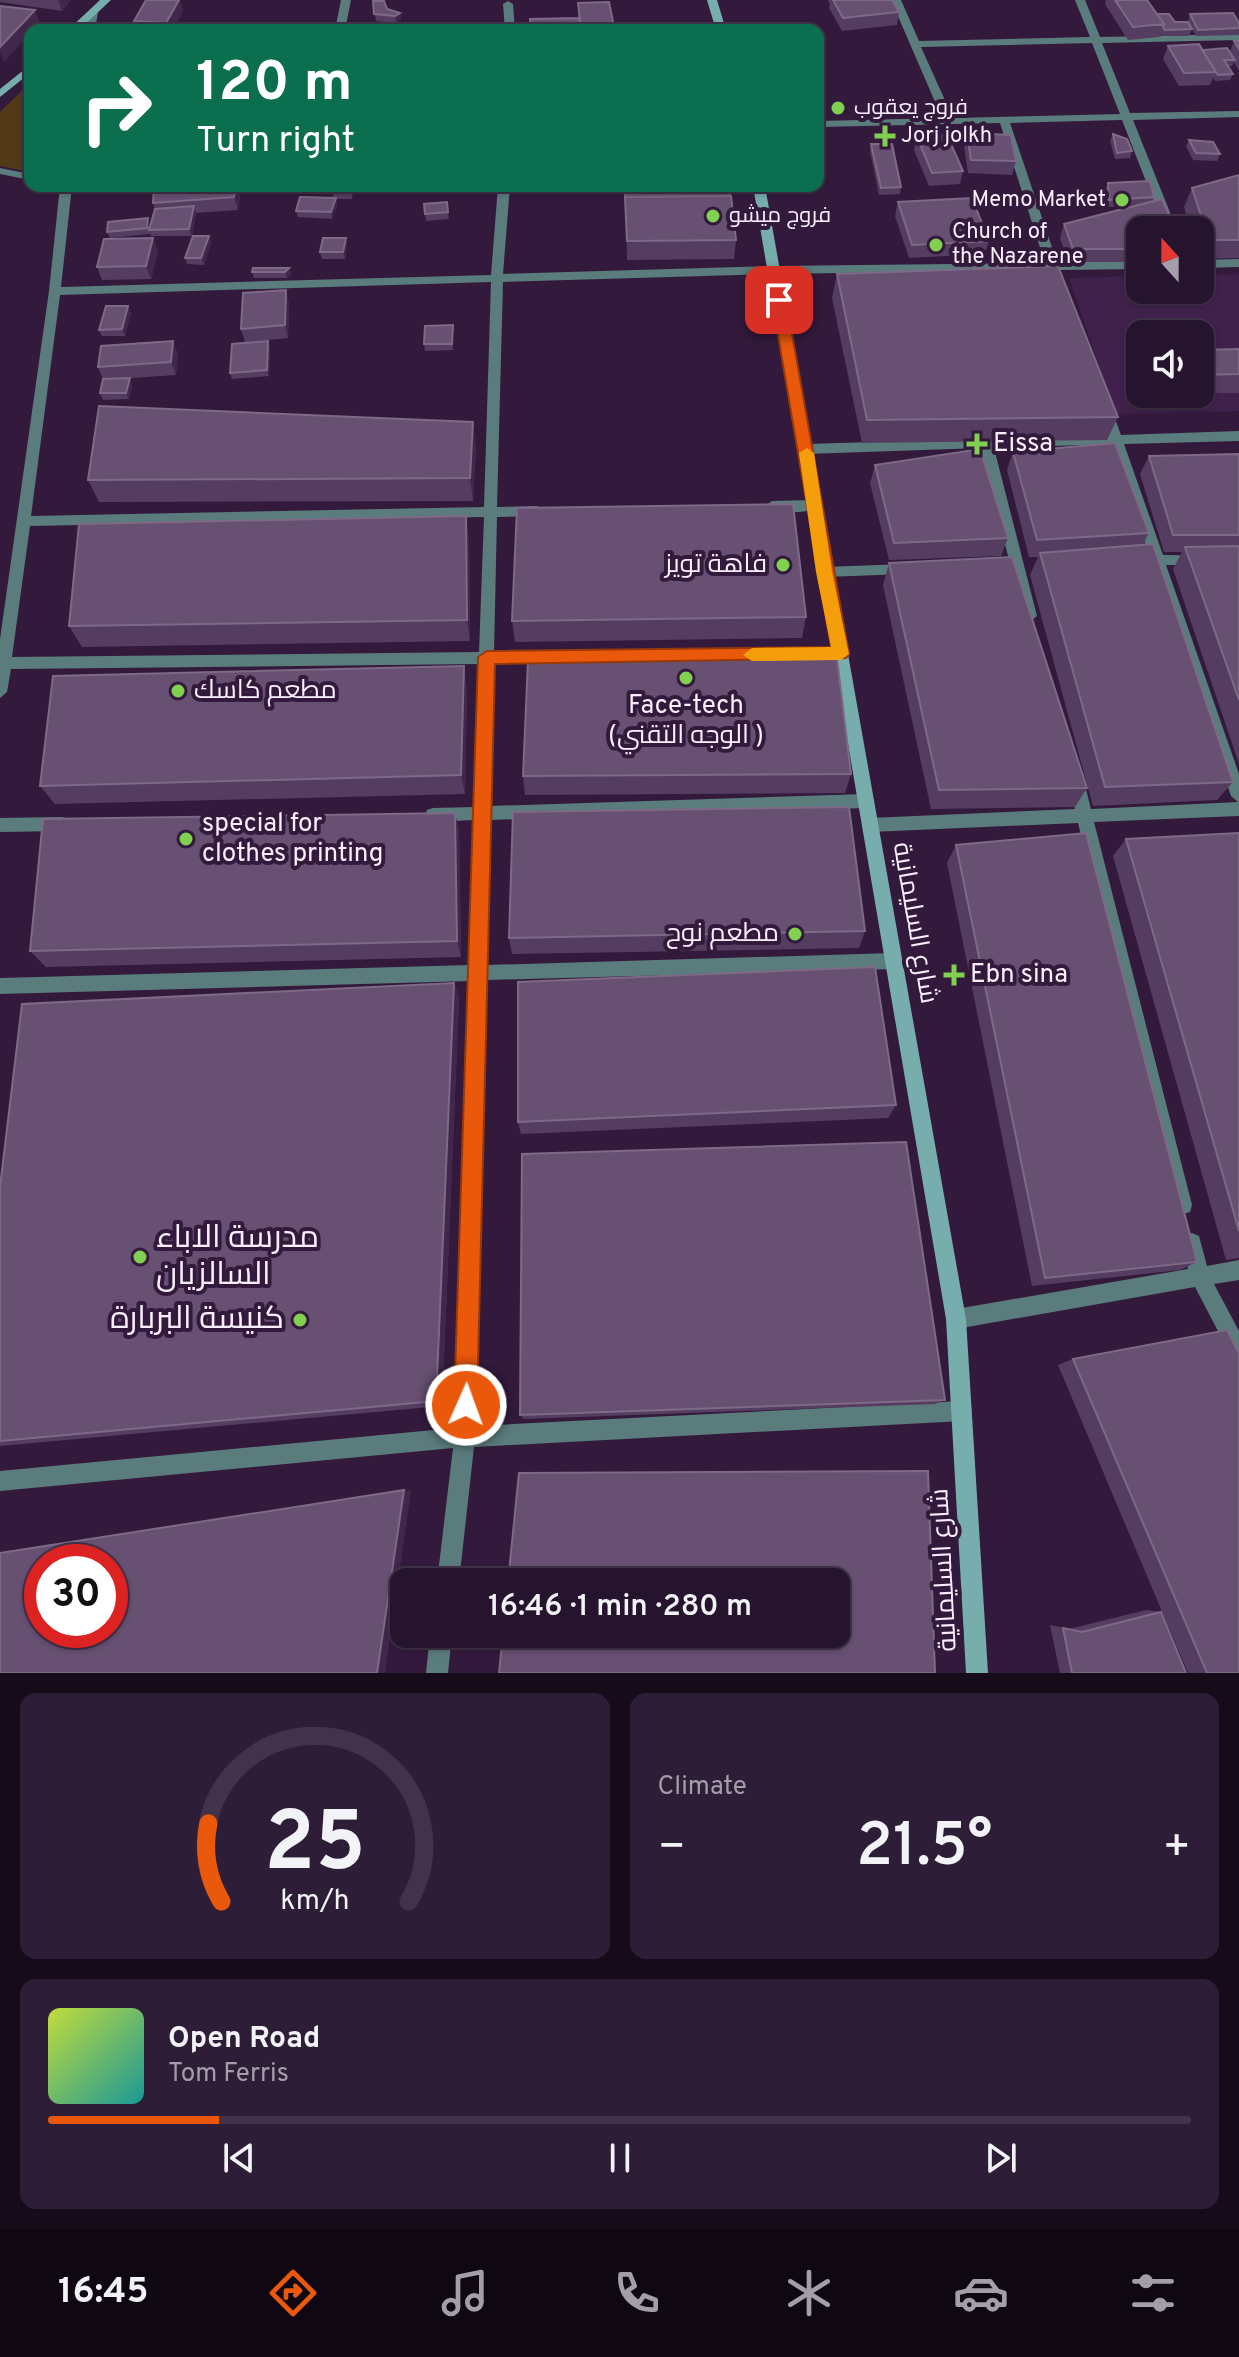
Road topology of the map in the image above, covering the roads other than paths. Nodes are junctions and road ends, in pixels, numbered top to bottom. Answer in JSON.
{"nodes":[{"id":1,"x":106,"y":0,"type":"edge"},
{"id":2,"x":346,"y":0,"type":"edge"},
{"id":3,"x":712,"y":0,"type":"edge"},
{"id":4,"x":896,"y":0,"type":"edge"},
{"id":5,"x":1080,"y":0,"type":"edge"},
{"id":6,"x":508,"y":4,"type":"dead end"},
{"id":7,"x":93,"y":12,"type":"junction"},
{"id":8,"x":80,"y":24,"type":"edge"},
{"id":9,"x":91,"y":24,"type":"edge"},
{"id":10,"x":341,"y":24,"type":"edge"},
{"id":11,"x":510,"y":24,"type":"edge"},
{"id":12,"x":719,"y":24,"type":"edge"},
{"id":13,"x":1239,"y":37,"type":"edge"},
{"id":14,"x":1097,"y":43,"type":"junction"},
{"id":15,"x":915,"y":44,"type":"junction"},
{"id":16,"x":24,"y":73,"type":"edge"},
{"id":17,"x":0,"y":94,"type":"edge"},
{"id":18,"x":1239,"y":114,"type":"edge"},
{"id":19,"x":1127,"y":117,"type":"junction"},
{"id":20,"x":1004,"y":120,"type":"junction"},
{"id":21,"x":949,"y":121,"type":"junction"},
{"id":22,"x":824,"y":124,"type":"edge"},
{"id":23,"x":0,"y":171,"type":"edge"},
{"id":24,"x":24,"y":176,"type":"edge"},
{"id":25,"x":65,"y":192,"type":"edge"},
{"id":26,"x":504,"y":192,"type":"edge"},
{"id":27,"x":760,"y":192,"type":"edge"},
{"id":28,"x":1166,"y":216,"type":"edge"},
{"id":29,"x":1239,"y":263,"type":"edge"},
{"id":30,"x":1214,"y":264,"type":"edge"},
{"id":31,"x":1126,"y":265,"type":"edge"},
{"id":32,"x":1053,"y":267,"type":"junction"},
{"id":33,"x":773,"y":270,"type":"junction"},
{"id":34,"x":497,"y":278,"type":"junction"},
{"id":35,"x":1058,"y":281,"type":"edge"},
{"id":36,"x":55,"y":291,"type":"junction"},
{"id":37,"x":1101,"y":397,"type":"edge"},
{"id":38,"x":1239,"y":436,"type":"edge"},
{"id":39,"x":1116,"y":440,"type":"junction"},
{"id":40,"x":986,"y":444,"type":"junction"},
{"id":41,"x":806,"y":449,"type":"junction"},
{"id":42,"x":814,"y":505,"type":"junction"},
{"id":43,"x":753,"y":506,"type":"edge"},
{"id":44,"x":552,"y":511,"type":"edge"},
{"id":45,"x":491,"y":512,"type":"junction"},
{"id":46,"x":23,"y":521,"type":"junction"},
{"id":47,"x":1159,"y":560,"type":"junction"},
{"id":48,"x":1127,"y":561,"type":"edge"},
{"id":49,"x":1239,"y":561,"type":"edge"},
{"id":50,"x":920,"y":568,"type":"edge"},
{"id":51,"x":824,"y":572,"type":"junction"},
{"id":52,"x":1036,"y":638,"type":"edge"},
{"id":53,"x":841,"y":654,"type":"junction"},
{"id":54,"x":487,"y":657,"type":"junction"},
{"id":55,"x":4,"y":663,"type":"junction"},
{"id":56,"x":0,"y":692,"type":"edge"},
{"id":57,"x":1069,"y":757,"type":"edge"},
{"id":58,"x":1239,"y":796,"type":"edge"},
{"id":59,"x":866,"y":801,"type":"junction"},
{"id":60,"x":1239,"y":809,"type":"edge"},
{"id":61,"x":482,"y":814,"type":"junction"},
{"id":62,"x":420,"y":815,"type":"edge"},
{"id":63,"x":1085,"y":816,"type":"junction"},
{"id":64,"x":78,"y":823,"type":"edge"},
{"id":65,"x":0,"y":825,"type":"edge"},
{"id":66,"x":870,"y":825,"type":"junction"},
{"id":67,"x":894,"y":961,"type":"junction"},
{"id":68,"x":478,"y":974,"type":"junction"},
{"id":69,"x":0,"y":986,"type":"edge"},
{"id":70,"x":1239,"y":1270,"type":"edge"},
{"id":71,"x":1200,"y":1277,"type":"junction"},
{"id":72,"x":956,"y":1319,"type":"junction"},
{"id":73,"x":1239,"y":1351,"type":"edge"},
{"id":74,"x":962,"y":1411,"type":"junction"},
{"id":75,"x":465,"y":1437,"type":"junction"},
{"id":76,"x":0,"y":1481,"type":"edge"},
{"id":77,"x":450,"y":1568,"type":"edge"},
{"id":78,"x":440,"y":1648,"type":"edge"},
{"id":79,"x":437,"y":1673,"type":"edge"},
{"id":80,"x":977,"y":1673,"type":"edge"}],
"edges":[{"from":1,"to":7,"type":"main road"},
{"from":2,"to":10,"type":"street"},
{"from":3,"to":12,"type":"main road"},
{"from":4,"to":15,"type":"street"},
{"from":5,"to":14,"type":"street"},
{"from":6,"to":11,"type":"street"},
{"from":7,"to":8,"type":"main road"},
{"from":7,"to":9,"type":"street"},
{"from":13,"to":14,"type":"street"},
{"from":14,"to":15,"type":"street"},
{"from":14,"to":19,"type":"street"},
{"from":15,"to":21,"type":"street"},
{"from":16,"to":17,"type":"main road"},
{"from":18,"to":19,"type":"street"},
{"from":19,"to":20,"type":"street"},
{"from":19,"to":28,"type":"street"},
{"from":20,"to":21,"type":"street"},
{"from":20,"to":32,"type":"street"},
{"from":21,"to":22,"type":"street"},
{"from":23,"to":24,"type":"street"},
{"from":25,"to":36,"type":"street"},
{"from":26,"to":34,"type":"street"},
{"from":27,"to":33,"type":"main road","name":"شارع السليمانية"},
{"from":29,"to":30,"type":"street"},
{"from":31,"to":32,"type":"street"},
{"from":32,"to":33,"type":"street"},
{"from":32,"to":35,"type":"street"},
{"from":33,"to":34,"type":"street"},
{"from":33,"to":41,"type":"main road","name":"شارع السليمانية"},
{"from":34,"to":36,"type":"street"},
{"from":34,"to":45,"type":"street"},
{"from":36,"to":46,"type":"street"},
{"from":37,"to":39,"type":"street"},
{"from":38,"to":39,"type":"street"},
{"from":39,"to":40,"type":"street"},
{"from":39,"to":47,"type":"street"},
{"from":40,"to":41,"type":"street"},
{"from":40,"to":52,"type":"street"},
{"from":41,"to":42,"type":"main road","name":"شارع السليمانية"},
{"from":42,"to":43,"type":"street"},
{"from":42,"to":51,"type":"main road","name":"شارع السليمانية"},
{"from":44,"to":45,"type":"street"},
{"from":45,"to":46,"type":"street"},
{"from":45,"to":54,"type":"street"},
{"from":46,"to":55,"type":"street"},
{"from":47,"to":48,"type":"street"},
{"from":47,"to":49,"type":"street"},
{"from":47,"to":58,"type":"street"},
{"from":50,"to":51,"type":"street"},
{"from":51,"to":53,"type":"main road","name":"شارع السليمانية"},
{"from":53,"to":54,"type":"street"},
{"from":53,"to":59,"type":"main road","name":"شارع السليمانية"},
{"from":54,"to":55,"type":"street"},
{"from":54,"to":61,"type":"street"},
{"from":55,"to":56,"type":"street"},
{"from":57,"to":63,"type":"street"},
{"from":59,"to":61,"type":"street"},
{"from":59,"to":66,"type":"main road","name":"شارع السليمانية"},
{"from":60,"to":63,"type":"street"},
{"from":61,"to":62,"type":"street"},
{"from":61,"to":68,"type":"street"},
{"from":63,"to":66,"type":"street"},
{"from":63,"to":71,"type":"street"},
{"from":64,"to":65,"type":"street"},
{"from":66,"to":67,"type":"main road","name":"شارع السليمانية"},
{"from":67,"to":68,"type":"street"},
{"from":67,"to":72,"type":"main road","name":"شارع السليمانية"},
{"from":68,"to":69,"type":"street"},
{"from":68,"to":75,"type":"street"},
{"from":70,"to":71,"type":"street"},
{"from":71,"to":72,"type":"street"},
{"from":71,"to":73,"type":"street"},
{"from":72,"to":74,"type":"main road","name":"شارع السليمانية"},
{"from":74,"to":75,"type":"street"},
{"from":74,"to":80,"type":"main road","name":"شارع السليمانية"},
{"from":75,"to":76,"type":"street"},
{"from":75,"to":77,"type":"street"},
{"from":78,"to":79,"type":"street"}]}
